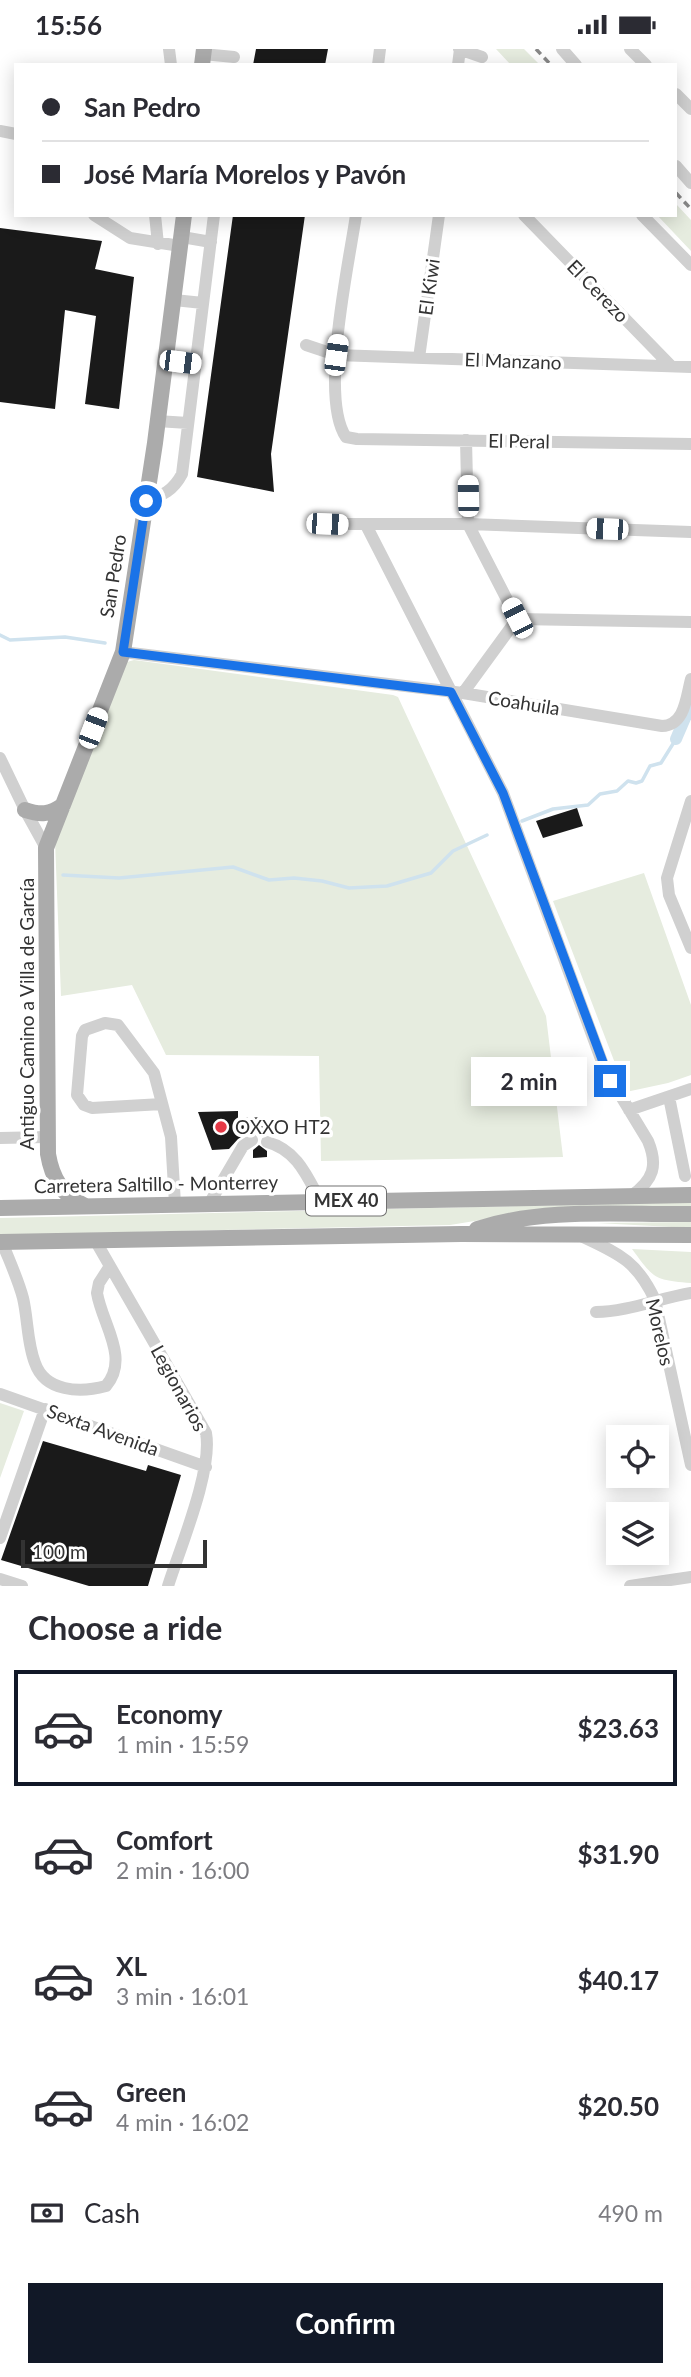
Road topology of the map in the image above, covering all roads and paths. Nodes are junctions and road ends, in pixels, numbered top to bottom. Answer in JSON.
{"nodes":[{"id":1,"x":460,"y":49,"type":"edge"},
{"id":2,"x":562,"y":49,"type":"edge"},
{"id":3,"x":630,"y":49,"type":"edge"},
{"id":4,"x":203,"y":56,"type":"edge"},
{"id":5,"x":234,"y":57,"type":"edge"},
{"id":6,"x":483,"y":57,"type":"edge"},
{"id":7,"x":574,"y":63,"type":"edge"},
{"id":8,"x":644,"y":63,"type":"edge"},
{"id":9,"x":677,"y":95,"type":"edge"},
{"id":10,"x":691,"y":109,"type":"edge"},
{"id":11,"x":677,"y":167,"type":"edge"},
{"id":12,"x":691,"y":183,"type":"edge"},
{"id":13,"x":97,"y":217,"type":"edge"},
{"id":14,"x":155,"y":217,"type":"edge"},
{"id":15,"x":184,"y":217,"type":"edge"},
{"id":16,"x":214,"y":217,"type":"edge"},
{"id":17,"x":356,"y":217,"type":"edge"},
{"id":18,"x":439,"y":217,"type":"edge"},
{"id":19,"x":526,"y":217,"type":"edge"},
{"id":20,"x":644,"y":217,"type":"edge"},
{"id":21,"x":181,"y":241,"type":"junction"},
{"id":22,"x":211,"y":242,"type":"junction"},
{"id":23,"x":158,"y":244,"type":"junction"},
{"id":24,"x":691,"y":265,"type":"edge"},
{"id":25,"x":174,"y":300,"type":"junction"},
{"id":26,"x":203,"y":303,"type":"junction"},
{"id":27,"x":306,"y":345,"type":"dead end"},
{"id":28,"x":336,"y":355,"type":"junction"},
{"id":29,"x":419,"y":358,"type":"junction"},
{"id":30,"x":165,"y":360,"type":"junction"},
{"id":31,"x":195,"y":364,"type":"junction"},
{"id":32,"x":671,"y":366,"type":"junction"},
{"id":33,"x":691,"y":367,"type":"edge"},
{"id":34,"x":157,"y":421,"type":"junction"},
{"id":35,"x":188,"y":423,"type":"junction"},
{"id":36,"x":467,"y":440,"type":"junction"},
{"id":37,"x":691,"y":444,"type":"edge"},
{"id":38,"x":146,"y":501,"type":"junction"},
{"id":39,"x":327,"y":524,"type":"dead end"},
{"id":40,"x":468,"y":524,"type":"junction"},
{"id":41,"x":366,"y":525,"type":"junction"},
{"id":42,"x":691,"y":532,"type":"edge"},
{"id":43,"x":517,"y":618,"type":"junction"},
{"id":44,"x":691,"y":621,"type":"edge"},
{"id":45,"x":123,"y":652,"type":"junction"},
{"id":46,"x":691,"y":679,"type":"edge"},
{"id":47,"x":457,"y":693,"type":"junction"},
{"id":48,"x":0,"y":758,"type":"edge"},
{"id":49,"x":691,"y":801,"type":"edge"},
{"id":50,"x":63,"y":805,"type":"junction"},
{"id":51,"x":25,"y":810,"type":"junction"},
{"id":52,"x":46,"y":848,"type":"junction"},
{"id":53,"x":691,"y":949,"type":"edge"},
{"id":54,"x":691,"y":1089,"type":"edge"},
{"id":55,"x":669,"y":1097,"type":"junction"},
{"id":56,"x":162,"y":1104,"type":"junction"},
{"id":57,"x":629,"y":1110,"type":"junction"},
{"id":58,"x":47,"y":1137,"type":"junction"},
{"id":59,"x":0,"y":1138,"type":"edge"},
{"id":60,"x":252,"y":1140,"type":"dead end"},
{"id":61,"x":267,"y":1142,"type":"dead end"},
{"id":62,"x":685,"y":1176,"type":"dead end"},
{"id":63,"x":691,"y":1195,"type":"edge"},
{"id":64,"x":631,"y":1196,"type":"junction"},
{"id":65,"x":321,"y":1202,"type":"junction"},
{"id":66,"x":175,"y":1204,"type":"junction"},
{"id":67,"x":209,"y":1204,"type":"junction"},
{"id":68,"x":85,"y":1206,"type":"junction"},
{"id":69,"x":0,"y":1207,"type":"edge"},
{"id":70,"x":691,"y":1215,"type":"edge"},
{"id":71,"x":461,"y":1234,"type":"junction"},
{"id":72,"x":579,"y":1235,"type":"junction"},
{"id":73,"x":691,"y":1235,"type":"edge"},
{"id":74,"x":95,"y":1240,"type":"junction"},
{"id":75,"x":1,"y":1241,"type":"edge"},
{"id":76,"x":110,"y":1265,"type":"junction"},
{"id":77,"x":691,"y":1293,"type":"edge"},
{"id":78,"x":654,"y":1300,"type":"junction"},
{"id":79,"x":596,"y":1312,"type":"dead end"},
{"id":80,"x":0,"y":1394,"type":"edge"},
{"id":81,"x":45,"y":1409,"type":"junction"},
{"id":82,"x":691,"y":1465,"type":"edge"},
{"id":83,"x":206,"y":1467,"type":"junction"},
{"id":84,"x":0,"y":1538,"type":"edge"},
{"id":85,"x":691,"y":1577,"type":"edge"},
{"id":86,"x":0,"y":1579,"type":"edge"},
{"id":87,"x":22,"y":1586,"type":"edge"},
{"id":88,"x":168,"y":1586,"type":"edge"},
{"id":89,"x":630,"y":1586,"type":"edge"}],
"edges":[{"from":1,"to":6,"type":"street"},
{"from":2,"to":7,"type":"street"},
{"from":3,"to":8,"type":"street"},
{"from":4,"to":5,"type":"street"},
{"from":9,"to":10,"type":"street"},
{"from":11,"to":12,"type":"street"},
{"from":13,"to":23,"type":"street"},
{"from":14,"to":23,"type":"street"},
{"from":15,"to":21,"type":"main road","name":"San Pedro"},
{"from":16,"to":22,"type":"street"},
{"from":17,"to":28,"type":"street"},
{"from":18,"to":29,"type":"street","name":"El Kiwi"},
{"from":19,"to":32,"type":"street","name":"El Cerezo"},
{"from":20,"to":24,"type":"street"},
{"from":21,"to":22,"type":"street"},
{"from":21,"to":23,"type":"street"},
{"from":21,"to":25,"type":"main road","name":"San Pedro"},
{"from":22,"to":26,"type":"street"},
{"from":25,"to":26,"type":"street"},
{"from":25,"to":30,"type":"main road","name":"San Pedro"},
{"from":26,"to":31,"type":"street"},
{"from":27,"to":28,"type":"street","name":"El Manzano"},
{"from":28,"to":29,"type":"street","name":"El Manzano"},
{"from":28,"to":36,"type":"street","name":"El Peral"},
{"from":29,"to":32,"type":"street","name":"El Manzano"},
{"from":30,"to":31,"type":"street"},
{"from":30,"to":34,"type":"main road","name":"San Pedro"},
{"from":31,"to":35,"type":"street"},
{"from":32,"to":33,"type":"street","name":"El Manzano"},
{"from":34,"to":35,"type":"street"},
{"from":34,"to":38,"type":"main road","name":"San Pedro"},
{"from":35,"to":38,"type":"street"},
{"from":36,"to":37,"type":"street","name":"El Peral"},
{"from":36,"to":40,"type":"street"},
{"from":38,"to":45,"type":"main road","name":"San Pedro"},
{"from":39,"to":41,"type":"street"},
{"from":40,"to":41,"type":"street"},
{"from":40,"to":42,"type":"street"},
{"from":40,"to":43,"type":"street"},
{"from":41,"to":47,"type":"street"},
{"from":43,"to":44,"type":"street"},
{"from":43,"to":47,"type":"street"},
{"from":45,"to":47,"type":"street","name":"Coahuila"},
{"from":45,"to":50,"type":"main road","name":"San Pedro"},
{"from":46,"to":47,"type":"street","name":"Coahuila"},
{"from":47,"to":57,"type":"street"},
{"from":48,"to":51,"type":"street"},
{"from":49,"to":53,"type":"street"},
{"from":50,"to":51,"type":"main road"},
{"from":50,"to":52,"type":"main road","name":"San Pedro"},
{"from":51,"to":52,"type":"street"},
{"from":52,"to":58,"type":"main road","name":"Antiguo Camino a Villa de García"},
{"from":54,"to":55,"type":"street"},
{"from":55,"to":57,"type":"street"},
{"from":55,"to":62,"type":"street"},
{"from":56,"to":56,"type":"street"},
{"from":56,"to":66,"type":"street"},
{"from":57,"to":64,"type":"street"},
{"from":58,"to":59,"type":"street"},
{"from":58,"to":68,"type":"main road","name":"Antiguo Camino a Villa de García"},
{"from":60,"to":67,"type":"street"},
{"from":61,"to":65,"type":"street"},
{"from":63,"to":64,"type":"main road","name":"Carretera Saltillo - Monterrey","number":"MEX 40"},
{"from":64,"to":65,"type":"main road","name":"Carretera Saltillo - Monterrey","number":"MEX 40"},
{"from":65,"to":67,"type":"main road","name":"Carretera Saltillo - Monterrey","number":"MEX 40"},
{"from":66,"to":67,"type":"main road","name":"Carretera Saltillo - Monterrey","number":"MEX 40"},
{"from":66,"to":68,"type":"main road","name":"Carretera Saltillo - Monterrey","number":"MEX 40"},
{"from":68,"to":69,"type":"main road","name":"Carretera Saltillo - Monterrey","number":"MEX 40"},
{"from":70,"to":71,"type":"main road"},
{"from":71,"to":72,"type":"main road","number":"MEX 40"},
{"from":71,"to":74,"type":"main road","number":"MEX 40"},
{"from":72,"to":73,"type":"main road","number":"MEX 40"},
{"from":72,"to":78,"type":"street","name":"Morelos"},
{"from":74,"to":75,"type":"main road","number":"MEX 40"},
{"from":74,"to":76,"type":"street","name":"Legionarios"},
{"from":75,"to":76,"type":"street"},
{"from":76,"to":83,"type":"street","name":"Legionarios"},
{"from":77,"to":78,"type":"street"},
{"from":78,"to":79,"type":"street"},
{"from":78,"to":82,"type":"street","name":"Morelos"},
{"from":80,"to":81,"type":"street","name":"Sexta Avenida"},
{"from":81,"to":83,"type":"street","name":"Sexta Avenida"},
{"from":81,"to":84,"type":"street"},
{"from":83,"to":88,"type":"street","name":"Legionarios"},
{"from":85,"to":89,"type":"street"},
{"from":86,"to":87,"type":"street"}]}
